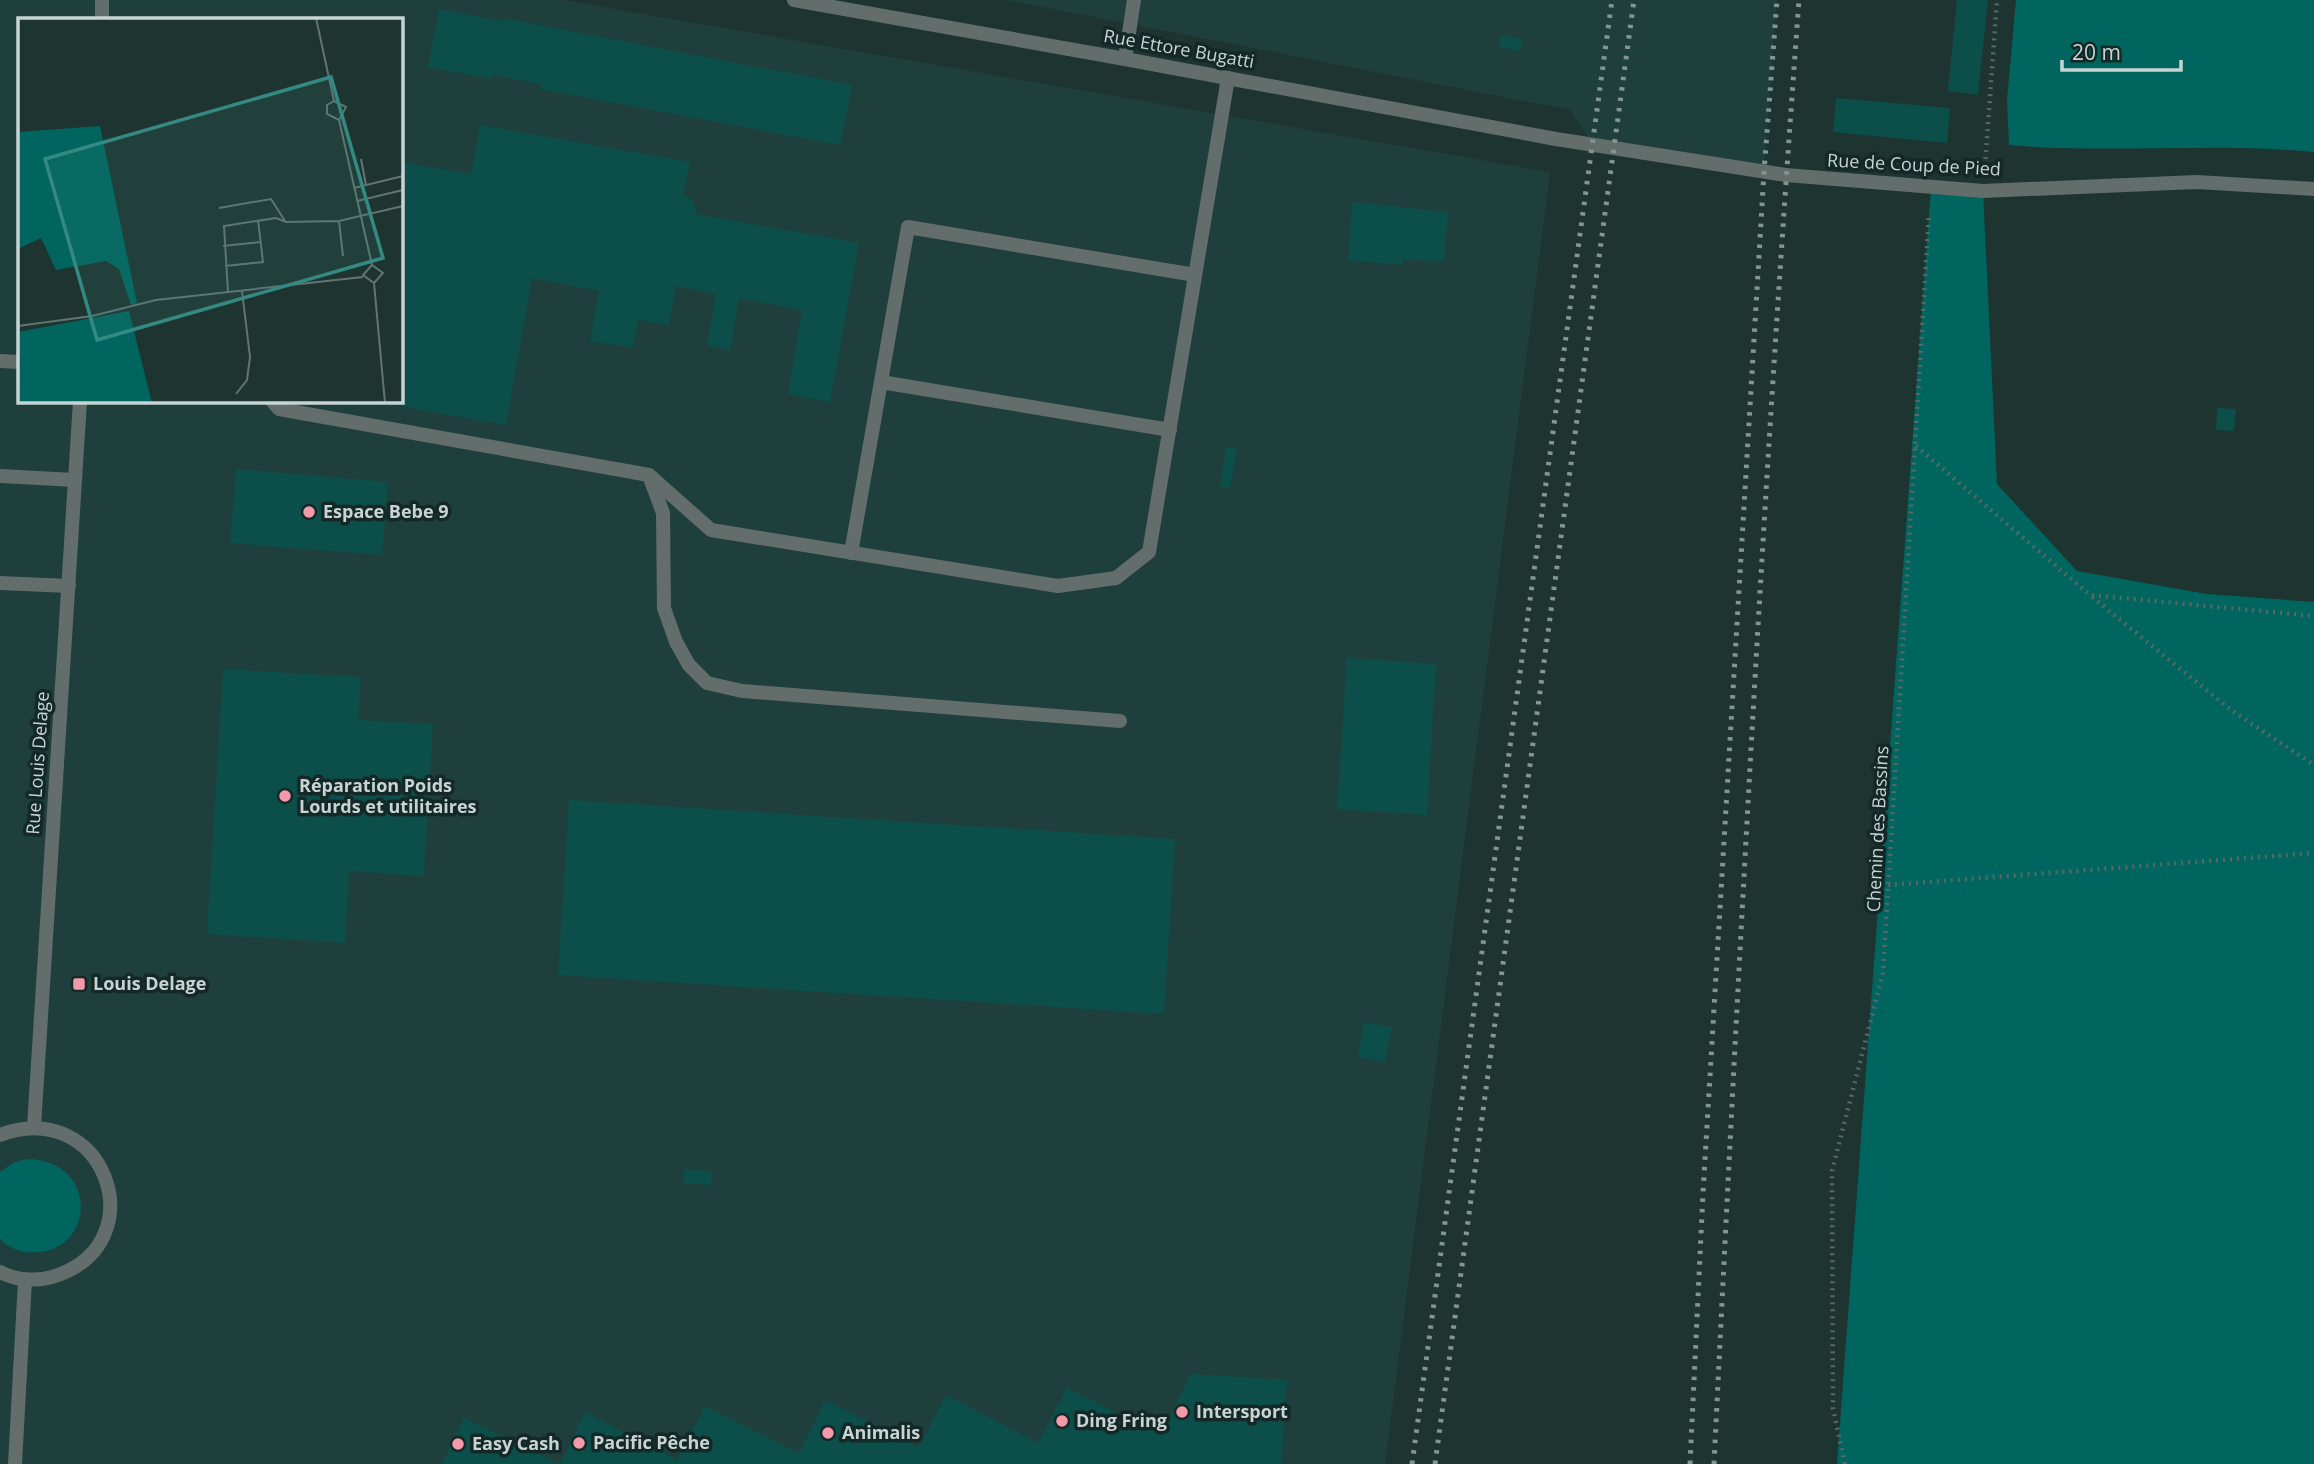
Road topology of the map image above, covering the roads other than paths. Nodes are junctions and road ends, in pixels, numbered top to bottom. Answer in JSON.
{"nodes":[{"id":1,"x":102,"y":0,"type":"edge"},
{"id":2,"x":794,"y":0,"type":"edge"},
{"id":3,"x":1134,"y":0,"type":"edge"},
{"id":4,"x":103,"y":18,"type":"edge"},
{"id":5,"x":1125,"y":59,"type":"junction"},
{"id":6,"x":1228,"y":78,"type":"junction"},
{"id":7,"x":1556,"y":139,"type":"joint"},
{"id":8,"x":2314,"y":189,"type":"edge"},
{"id":9,"x":1195,"y":275,"type":"junction"},
{"id":10,"x":0,"y":361,"type":"edge"},
{"id":11,"x":18,"y":362,"type":"edge"},
{"id":12,"x":881,"y":382,"type":"junction"},
{"id":13,"x":80,"y":402,"type":"edge"},
{"id":14,"x":273,"y":402,"type":"edge"},
{"id":15,"x":1170,"y":430,"type":"junction"},
{"id":16,"x":649,"y":475,"type":"junction"},
{"id":17,"x":0,"y":476,"type":"edge"},
{"id":18,"x":75,"y":480,"type":"junction"},
{"id":19,"x":851,"y":553,"type":"junction"},
{"id":20,"x":0,"y":583,"type":"edge"},
{"id":21,"x":69,"y":586,"type":"junction"},
{"id":22,"x":1119,"y":721,"type":"dead end"},
{"id":23,"x":34,"y":1127,"type":"junction"},
{"id":24,"x":0,"y":1135,"type":"edge"},
{"id":25,"x":0,"y":1272,"type":"edge"},
{"id":26,"x":25,"y":1280,"type":"junction"},
{"id":27,"x":15,"y":1464,"type":"edge"}],
"edges":[{"from":1,"to":4,"type":"street"},
{"from":2,"to":5,"type":"street","name":"Rue Ettore Bugatti"},
{"from":3,"to":5,"type":"street"},
{"from":5,"to":6,"type":"street","name":"Rue Ettore Bugatti"},
{"from":6,"to":7,"type":"street","name":"Rue Ettore Bugatti"},
{"from":6,"to":9,"type":"street"},
{"from":7,"to":8,"type":"street","name":"Rue de Coup de Pied"},
{"from":9,"to":12,"type":"street"},
{"from":9,"to":15,"type":"street"},
{"from":10,"to":11,"type":"street"},
{"from":12,"to":15,"type":"street"},
{"from":12,"to":19,"type":"street"},
{"from":13,"to":18,"type":"street","name":"Rue Louis Delage"},
{"from":14,"to":16,"type":"street"},
{"from":15,"to":19,"type":"street"},
{"from":16,"to":19,"type":"street"},
{"from":16,"to":22,"type":"street"},
{"from":17,"to":18,"type":"street"},
{"from":18,"to":21,"type":"street","name":"Rue Louis Delage"},
{"from":20,"to":21,"type":"street"},
{"from":21,"to":23,"type":"street","name":"Rue Louis Delage"},
{"from":23,"to":24,"type":"street"},
{"from":23,"to":26,"type":"street"},
{"from":25,"to":26,"type":"street"},
{"from":26,"to":27,"type":"street"}]}
